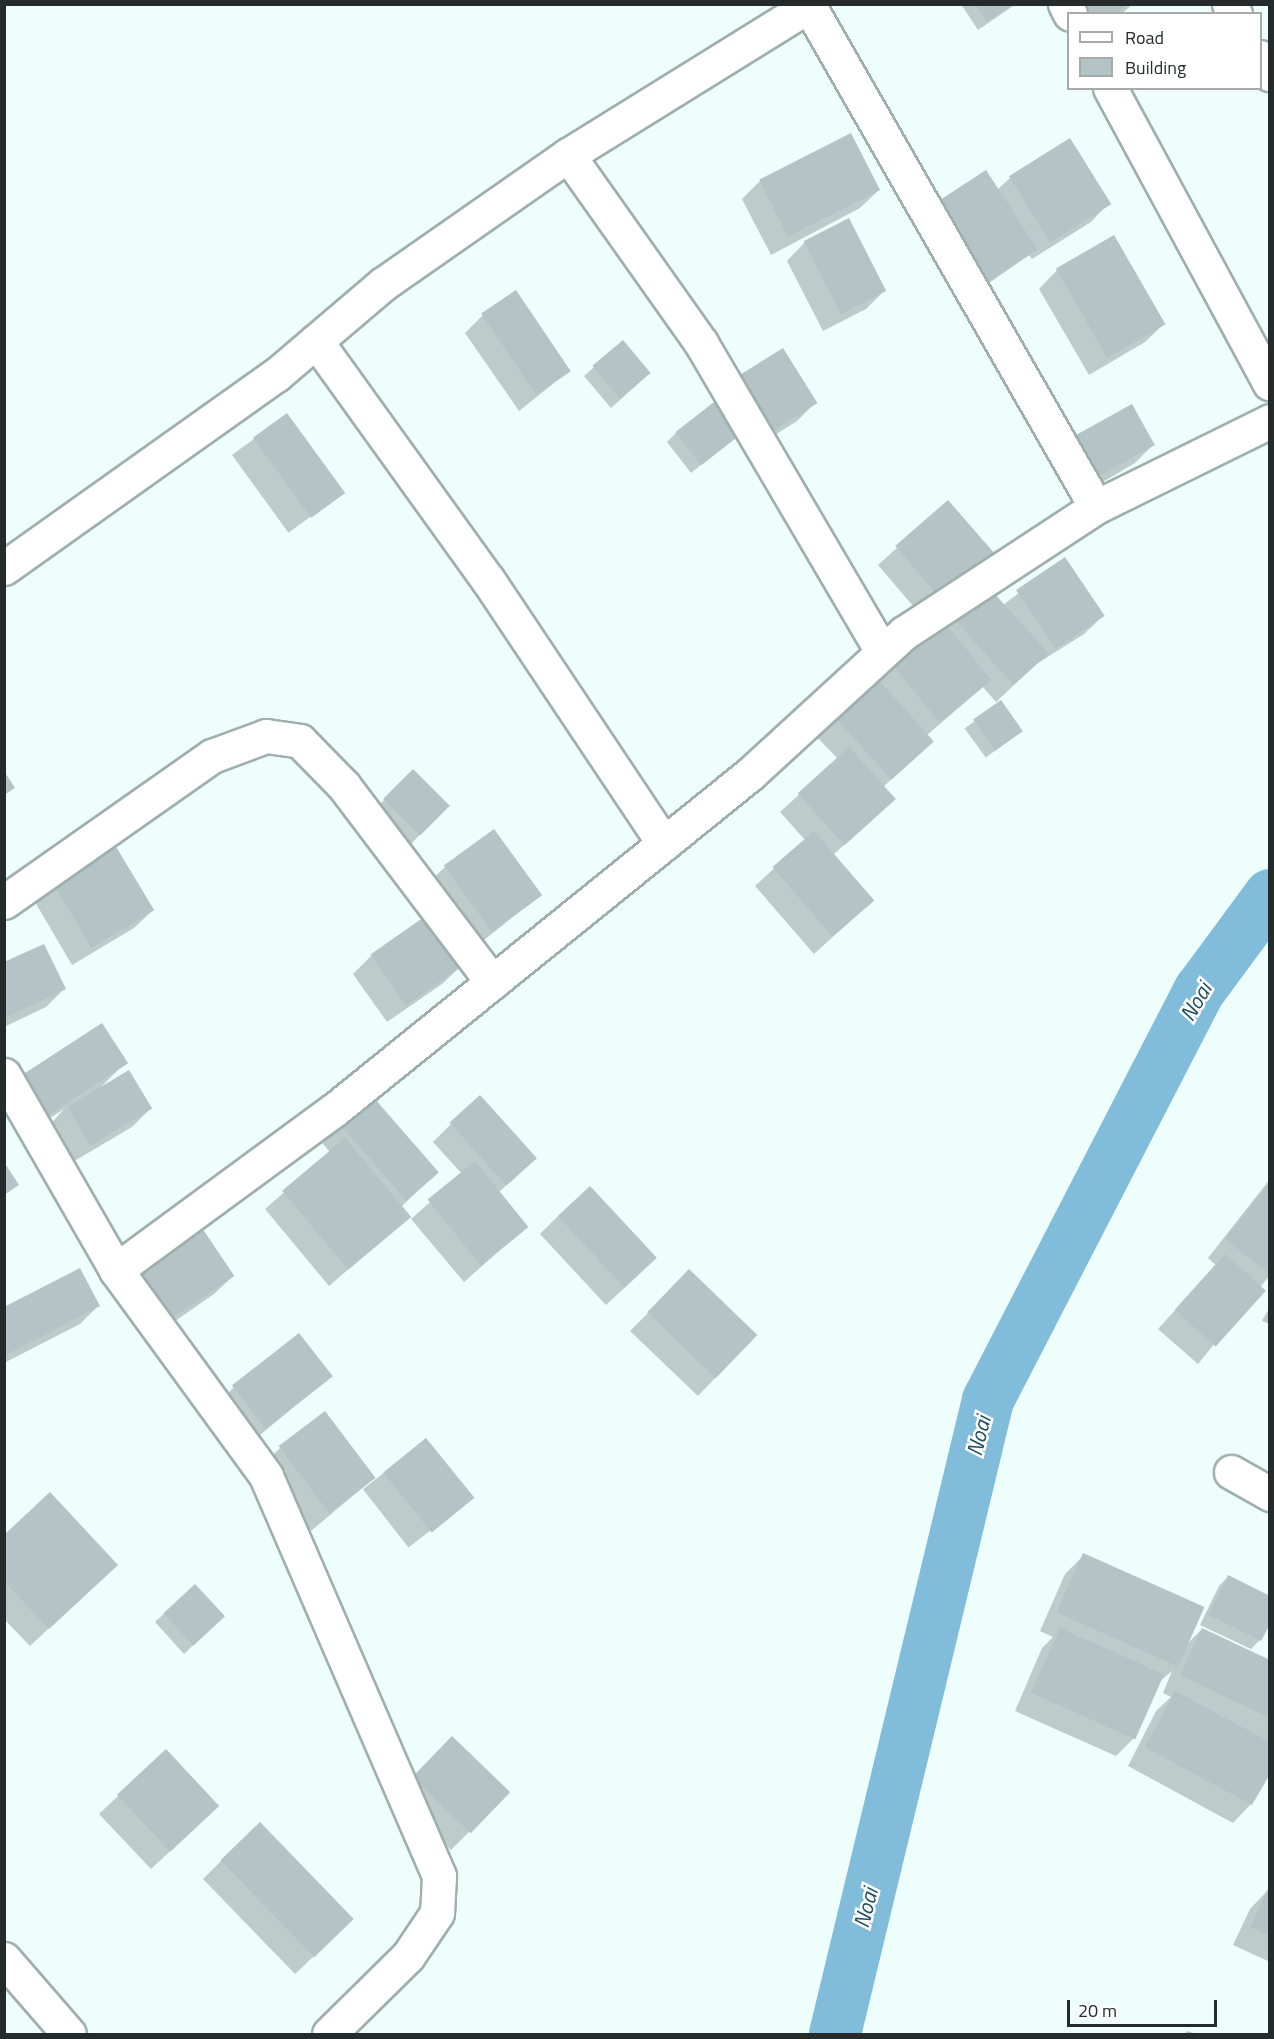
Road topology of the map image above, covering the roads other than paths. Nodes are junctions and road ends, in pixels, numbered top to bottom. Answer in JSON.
{"nodes":[{"id":1,"x":810,"y":5,"type":"edge"},
{"id":2,"x":1111,"y":90,"type":"edge"},
{"id":3,"x":568,"y":155,"type":"junction"},
{"id":4,"x":316,"y":341,"type":"junction"},
{"id":5,"x":1269,"y":384,"type":"edge"},
{"id":6,"x":1269,"y":421,"type":"edge"},
{"id":7,"x":1096,"y":507,"type":"junction"},
{"id":8,"x":4,"y":568,"type":"edge"},
{"id":9,"x":882,"y":652,"type":"junction"},
{"id":10,"x":664,"y":844,"type":"junction"},
{"id":11,"x":4,"y":902,"type":"edge"},
{"id":12,"x":492,"y":982,"type":"junction"},
{"id":13,"x":4,"y":1075,"type":"edge"},
{"id":14,"x":116,"y":1270,"type":"junction"},
{"id":15,"x":1231,"y":1472,"type":"dead end"},
{"id":16,"x":1269,"y":1494,"type":"edge"},
{"id":17,"x":4,"y":1959,"type":"edge"},
{"id":18,"x":69,"y":2034,"type":"edge"},
{"id":19,"x":329,"y":2034,"type":"edge"}],
"edges":[{"from":1,"to":3,"type":"street"},
{"from":1,"to":7,"type":"street"},
{"from":2,"to":5,"type":"street"},
{"from":3,"to":4,"type":"street"},
{"from":3,"to":9,"type":"street"},
{"from":4,"to":8,"type":"street"},
{"from":4,"to":10,"type":"street"},
{"from":6,"to":7,"type":"street"},
{"from":7,"to":9,"type":"street"},
{"from":9,"to":10,"type":"street"},
{"from":10,"to":12,"type":"street"},
{"from":11,"to":12,"type":"street"},
{"from":12,"to":14,"type":"street"},
{"from":13,"to":14,"type":"street"},
{"from":14,"to":19,"type":"street"},
{"from":15,"to":16,"type":"street"},
{"from":17,"to":18,"type":"street"}]}
